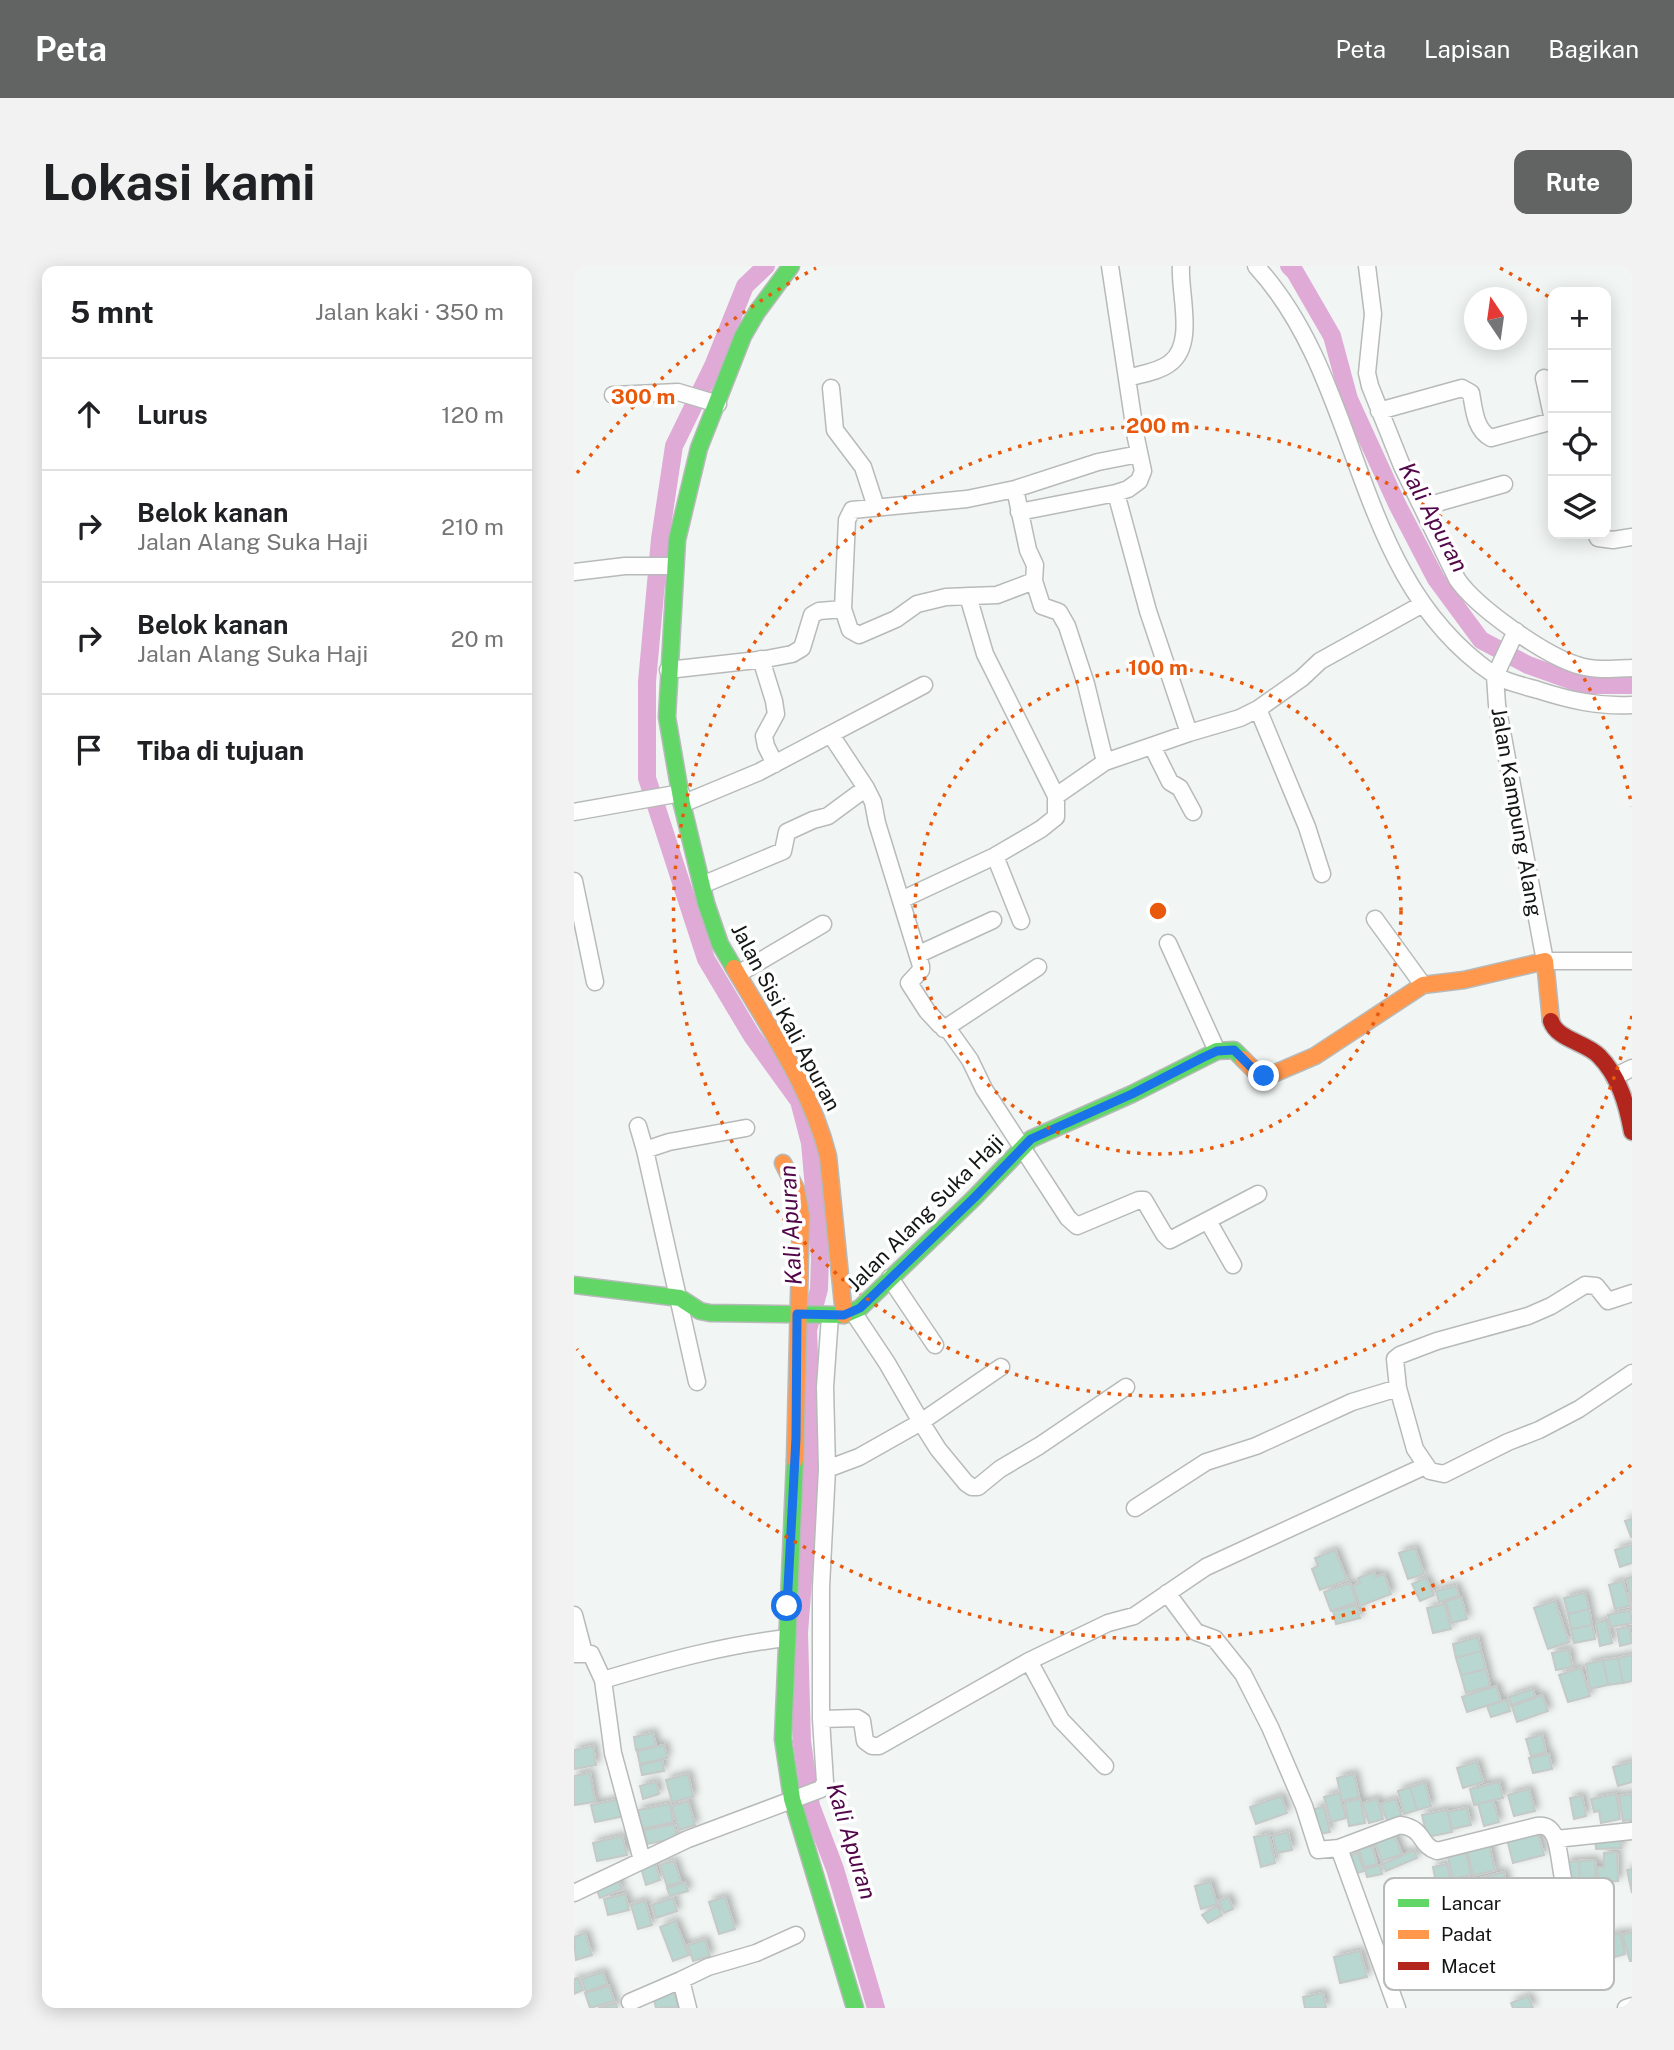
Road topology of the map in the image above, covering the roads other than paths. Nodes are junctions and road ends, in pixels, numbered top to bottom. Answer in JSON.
{"nodes":[{"id":1,"x":791,"y":266,"type":"edge"},
{"id":2,"x":1110,"y":266,"type":"edge"},
{"id":3,"x":1181,"y":266,"type":"edge"},
{"id":4,"x":1256,"y":266,"type":"edge"},
{"id":5,"x":1367,"y":266,"type":"edge"},
{"id":6,"x":1544,"y":377,"type":"dead end"},
{"id":7,"x":1127,"y":378,"type":"junction"},
{"id":8,"x":831,"y":388,"type":"dead end"},
{"id":9,"x":613,"y":395,"type":"dead end"},
{"id":10,"x":714,"y":403,"type":"junction"},
{"id":11,"x":1379,"y":411,"type":"junction"},
{"id":12,"x":1551,"y":413,"type":"edge"},
{"id":13,"x":1548,"y":422,"type":"edge"},
{"id":14,"x":1139,"y":454,"type":"junction"},
{"id":15,"x":1504,"y":484,"type":"dead end"},
{"id":16,"x":1014,"y":489,"type":"junction"},
{"id":17,"x":1116,"y":493,"type":"junction"},
{"id":18,"x":876,"y":507,"type":"junction"},
{"id":19,"x":1423,"y":507,"type":"junction"},
{"id":20,"x":1019,"y":512,"type":"junction"},
{"id":21,"x":1632,"y":537,"type":"edge"},
{"id":22,"x":1606,"y":539,"type":"edge"},
{"id":23,"x":670,"y":566,"type":"junction"},
{"id":24,"x":574,"y":572,"type":"edge"},
{"id":25,"x":1034,"y":581,"type":"junction"},
{"id":26,"x":968,"y":596,"type":"junction"},
{"id":27,"x":1421,"y":605,"type":"junction"},
{"id":28,"x":843,"y":609,"type":"junction"},
{"id":29,"x":1514,"y":637,"type":"junction"},
{"id":30,"x":761,"y":659,"type":"junction"},
{"id":31,"x":1632,"y":668,"type":"edge"},
{"id":32,"x":1498,"y":669,"type":"junction"},
{"id":33,"x":668,"y":670,"type":"junction"},
{"id":34,"x":925,"y":685,"type":"dead end"},
{"id":35,"x":1632,"y":705,"type":"edge"},
{"id":36,"x":1258,"y":709,"type":"junction"},
{"id":37,"x":1189,"y":733,"type":"junction"},
{"id":38,"x":831,"y":735,"type":"junction"},
{"id":39,"x":1153,"y":746,"type":"junction"},
{"id":40,"x":1105,"y":762,"type":"junction"},
{"id":41,"x":775,"y":764,"type":"junction"},
{"id":42,"x":866,"y":788,"type":"junction"},
{"id":43,"x":1056,"y":796,"type":"junction"},
{"id":44,"x":678,"y":797,"type":"junction"},
{"id":45,"x":574,"y":812,"type":"edge"},
{"id":46,"x":1193,"y":812,"type":"dead end"},
{"id":47,"x":995,"y":856,"type":"junction"},
{"id":48,"x":1322,"y":874,"type":"dead end"},
{"id":49,"x":574,"y":881,"type":"edge"},
{"id":50,"x":702,"y":885,"type":"junction"},
{"id":51,"x":901,"y":900,"type":"junction"},
{"id":52,"x":1375,"y":919,"type":"dead end"},
{"id":53,"x":993,"y":920,"type":"dead end"},
{"id":54,"x":1021,"y":921,"type":"dead end"},
{"id":55,"x":822,"y":924,"type":"dead end"},
{"id":56,"x":1168,"y":943,"type":"dead end"},
{"id":57,"x":919,"y":954,"type":"junction"},
{"id":58,"x":1545,"y":961,"type":"junction"},
{"id":59,"x":1632,"y":961,"type":"edge"},
{"id":60,"x":1038,"y":967,"type":"dead end"},
{"id":61,"x":738,"y":974,"type":"junction"},
{"id":62,"x":596,"y":982,"type":"dead end"},
{"id":63,"x":1423,"y":985,"type":"junction"},
{"id":64,"x":944,"y":1029,"type":"junction"},
{"id":65,"x":1217,"y":1051,"type":"junction"},
{"id":66,"x":1632,"y":1068,"type":"edge"},
{"id":67,"x":1614,"y":1077,"type":"junction"},
{"id":68,"x":638,"y":1126,"type":"dead end"},
{"id":69,"x":746,"y":1128,"type":"dead end"},
{"id":70,"x":1632,"y":1132,"type":"edge"},
{"id":71,"x":1021,"y":1148,"type":"junction"},
{"id":72,"x":645,"y":1150,"type":"junction"},
{"id":73,"x":783,"y":1163,"type":"dead end"},
{"id":74,"x":1258,"y":1194,"type":"dead end"},
{"id":75,"x":1208,"y":1221,"type":"junction"},
{"id":76,"x":1233,"y":1265,"type":"dead end"},
{"id":77,"x":890,"y":1278,"type":"junction"},
{"id":78,"x":574,"y":1285,"type":"edge"},
{"id":79,"x":1632,"y":1293,"type":"edge"},
{"id":80,"x":680,"y":1298,"type":"junction"},
{"id":81,"x":826,"y":1314,"type":"junction"},
{"id":82,"x":935,"y":1345,"type":"dead end"},
{"id":83,"x":1001,"y":1367,"type":"dead end"},
{"id":84,"x":1632,"y":1373,"type":"edge"},
{"id":85,"x":697,"y":1382,"type":"dead end"},
{"id":86,"x":1126,"y":1387,"type":"dead end"},
{"id":87,"x":1398,"y":1388,"type":"junction"},
{"id":88,"x":921,"y":1422,"type":"junction"},
{"id":89,"x":1426,"y":1466,"type":"junction"},
{"id":90,"x":827,"y":1469,"type":"junction"},
{"id":91,"x":1135,"y":1508,"type":"dead end"},
{"id":92,"x":1167,"y":1593,"type":"junction"},
{"id":93,"x":574,"y":1615,"type":"edge"},
{"id":94,"x":787,"y":1638,"type":"junction"},
{"id":95,"x":579,"y":1653,"type":"edge"},
{"id":96,"x":1029,"y":1661,"type":"junction"},
{"id":97,"x":603,"y":1680,"type":"junction"},
{"id":98,"x":821,"y":1719,"type":"junction"},
{"id":99,"x":1105,"y":1766,"type":"dead end"},
{"id":100,"x":795,"y":1798,"type":"junction"},
{"id":101,"x":1632,"y":1831,"type":"edge"},
{"id":102,"x":1556,"y":1839,"type":"junction"},
{"id":103,"x":1339,"y":1848,"type":"junction"},
{"id":104,"x":642,"y":1860,"type":"junction"},
{"id":105,"x":1563,"y":1878,"type":"edge"},
{"id":106,"x":574,"y":1893,"type":"edge"},
{"id":107,"x":796,"y":1935,"type":"dead end"},
{"id":108,"x":1384,"y":1972,"type":"edge"},
{"id":109,"x":681,"y":1980,"type":"junction"},
{"id":110,"x":1390,"y":1990,"type":"edge"},
{"id":111,"x":630,"y":2002,"type":"dead end"},
{"id":112,"x":1632,"y":2006,"type":"edge"},
{"id":113,"x":688,"y":2008,"type":"edge"},
{"id":114,"x":855,"y":2008,"type":"edge"},
{"id":115,"x":1397,"y":2008,"type":"edge"},
{"id":116,"x":1626,"y":2008,"type":"edge"}],
"edges":[{"from":1,"to":10,"type":"street","name":"Jalan Sisi Kali Apuran"},
{"from":2,"to":7,"type":"street"},
{"from":3,"to":7,"type":"street"},
{"from":4,"to":27,"type":"street"},
{"from":5,"to":11,"type":"street"},
{"from":6,"to":12,"type":"street"},
{"from":7,"to":14,"type":"street"},
{"from":8,"to":18,"type":"street"},
{"from":9,"to":10,"type":"street"},
{"from":10,"to":23,"type":"street","name":"Jalan Sisi Kali Apuran"},
{"from":11,"to":13,"type":"street"},
{"from":11,"to":19,"type":"street"},
{"from":14,"to":16,"type":"street"},
{"from":14,"to":17,"type":"street"},
{"from":15,"to":19,"type":"street"},
{"from":16,"to":18,"type":"street"},
{"from":16,"to":20,"type":"street"},
{"from":17,"to":20,"type":"street"},
{"from":17,"to":37,"type":"street"},
{"from":18,"to":28,"type":"street"},
{"from":19,"to":29,"type":"street"},
{"from":20,"to":25,"type":"street"},
{"from":21,"to":22,"type":"street"},
{"from":23,"to":24,"type":"street"},
{"from":23,"to":33,"type":"street","name":"Jalan Sisi Kali Apuran"},
{"from":25,"to":26,"type":"street"},
{"from":25,"to":40,"type":"street"},
{"from":26,"to":28,"type":"street"},
{"from":26,"to":43,"type":"street"},
{"from":27,"to":32,"type":"street"},
{"from":27,"to":36,"type":"street"},
{"from":28,"to":30,"type":"street"},
{"from":29,"to":31,"type":"street"},
{"from":29,"to":32,"type":"street"},
{"from":30,"to":33,"type":"street"},
{"from":30,"to":41,"type":"street"},
{"from":32,"to":35,"type":"street"},
{"from":32,"to":58,"type":"street","name":"Jalan Kampung Alang"},
{"from":33,"to":44,"type":"street","name":"Jalan Sisi Kali Apuran"},
{"from":34,"to":38,"type":"street"},
{"from":36,"to":37,"type":"street"},
{"from":36,"to":48,"type":"street"},
{"from":37,"to":39,"type":"street"},
{"from":38,"to":41,"type":"street"},
{"from":38,"to":42,"type":"street"},
{"from":39,"to":40,"type":"street"},
{"from":39,"to":46,"type":"street"},
{"from":40,"to":43,"type":"street"},
{"from":41,"to":44,"type":"street"},
{"from":42,"to":50,"type":"street"},
{"from":42,"to":51,"type":"street"},
{"from":43,"to":47,"type":"street"},
{"from":44,"to":45,"type":"street"},
{"from":44,"to":50,"type":"street","name":"Jalan Sisi Kali Apuran"},
{"from":47,"to":51,"type":"street"},
{"from":47,"to":54,"type":"street"},
{"from":49,"to":62,"type":"street"},
{"from":50,"to":61,"type":"street","name":"Jalan Sisi Kali Apuran"},
{"from":51,"to":57,"type":"street"},
{"from":52,"to":63,"type":"street"},
{"from":53,"to":57,"type":"street"},
{"from":55,"to":61,"type":"street"},
{"from":56,"to":65,"type":"street"},
{"from":57,"to":64,"type":"street"},
{"from":58,"to":59,"type":"street"},
{"from":58,"to":63,"type":"street"},
{"from":58,"to":67,"type":"street"},
{"from":60,"to":64,"type":"street"},
{"from":61,"to":81,"type":"street","name":"Jalan Sisi Kali Apuran"},
{"from":63,"to":65,"type":"street"},
{"from":64,"to":71,"type":"street"},
{"from":65,"to":71,"type":"street","name":"Jalan Alang Suka Haji"},
{"from":66,"to":67,"type":"street"},
{"from":67,"to":70,"type":"street"},
{"from":68,"to":72,"type":"street"},
{"from":69,"to":72,"type":"street"},
{"from":71,"to":75,"type":"street"},
{"from":71,"to":77,"type":"street","name":"Jalan Alang Suka Haji"},
{"from":72,"to":80,"type":"street"},
{"from":73,"to":81,"type":"street"},
{"from":74,"to":75,"type":"street"},
{"from":75,"to":76,"type":"street"},
{"from":77,"to":81,"type":"street","name":"Jalan Alang Suka Haji"},
{"from":77,"to":82,"type":"street"},
{"from":78,"to":80,"type":"street"},
{"from":79,"to":87,"type":"street"},
{"from":80,"to":81,"type":"street"},
{"from":80,"to":85,"type":"street"},
{"from":81,"to":88,"type":"street"},
{"from":81,"to":90,"type":"street"},
{"from":81,"to":94,"type":"street"},
{"from":83,"to":88,"type":"street"},
{"from":84,"to":89,"type":"street"},
{"from":86,"to":88,"type":"street"},
{"from":87,"to":89,"type":"street"},
{"from":87,"to":91,"type":"street"},
{"from":88,"to":90,"type":"street"},
{"from":89,"to":92,"type":"street"},
{"from":90,"to":98,"type":"street"},
{"from":92,"to":96,"type":"street"},
{"from":92,"to":103,"type":"street"},
{"from":93,"to":95,"type":"street"},
{"from":94,"to":97,"type":"street"},
{"from":94,"to":100,"type":"street"},
{"from":95,"to":97,"type":"street"},
{"from":96,"to":98,"type":"street"},
{"from":96,"to":99,"type":"street"},
{"from":97,"to":104,"type":"street"},
{"from":98,"to":100,"type":"street"},
{"from":100,"to":104,"type":"street"},
{"from":100,"to":114,"type":"street"},
{"from":101,"to":102,"type":"street"},
{"from":102,"to":103,"type":"street"},
{"from":102,"to":105,"type":"street"},
{"from":103,"to":108,"type":"street"},
{"from":104,"to":106,"type":"street"},
{"from":107,"to":109,"type":"street"},
{"from":109,"to":111,"type":"street"},
{"from":109,"to":113,"type":"street"},
{"from":110,"to":115,"type":"street"},
{"from":112,"to":116,"type":"street"}]}
